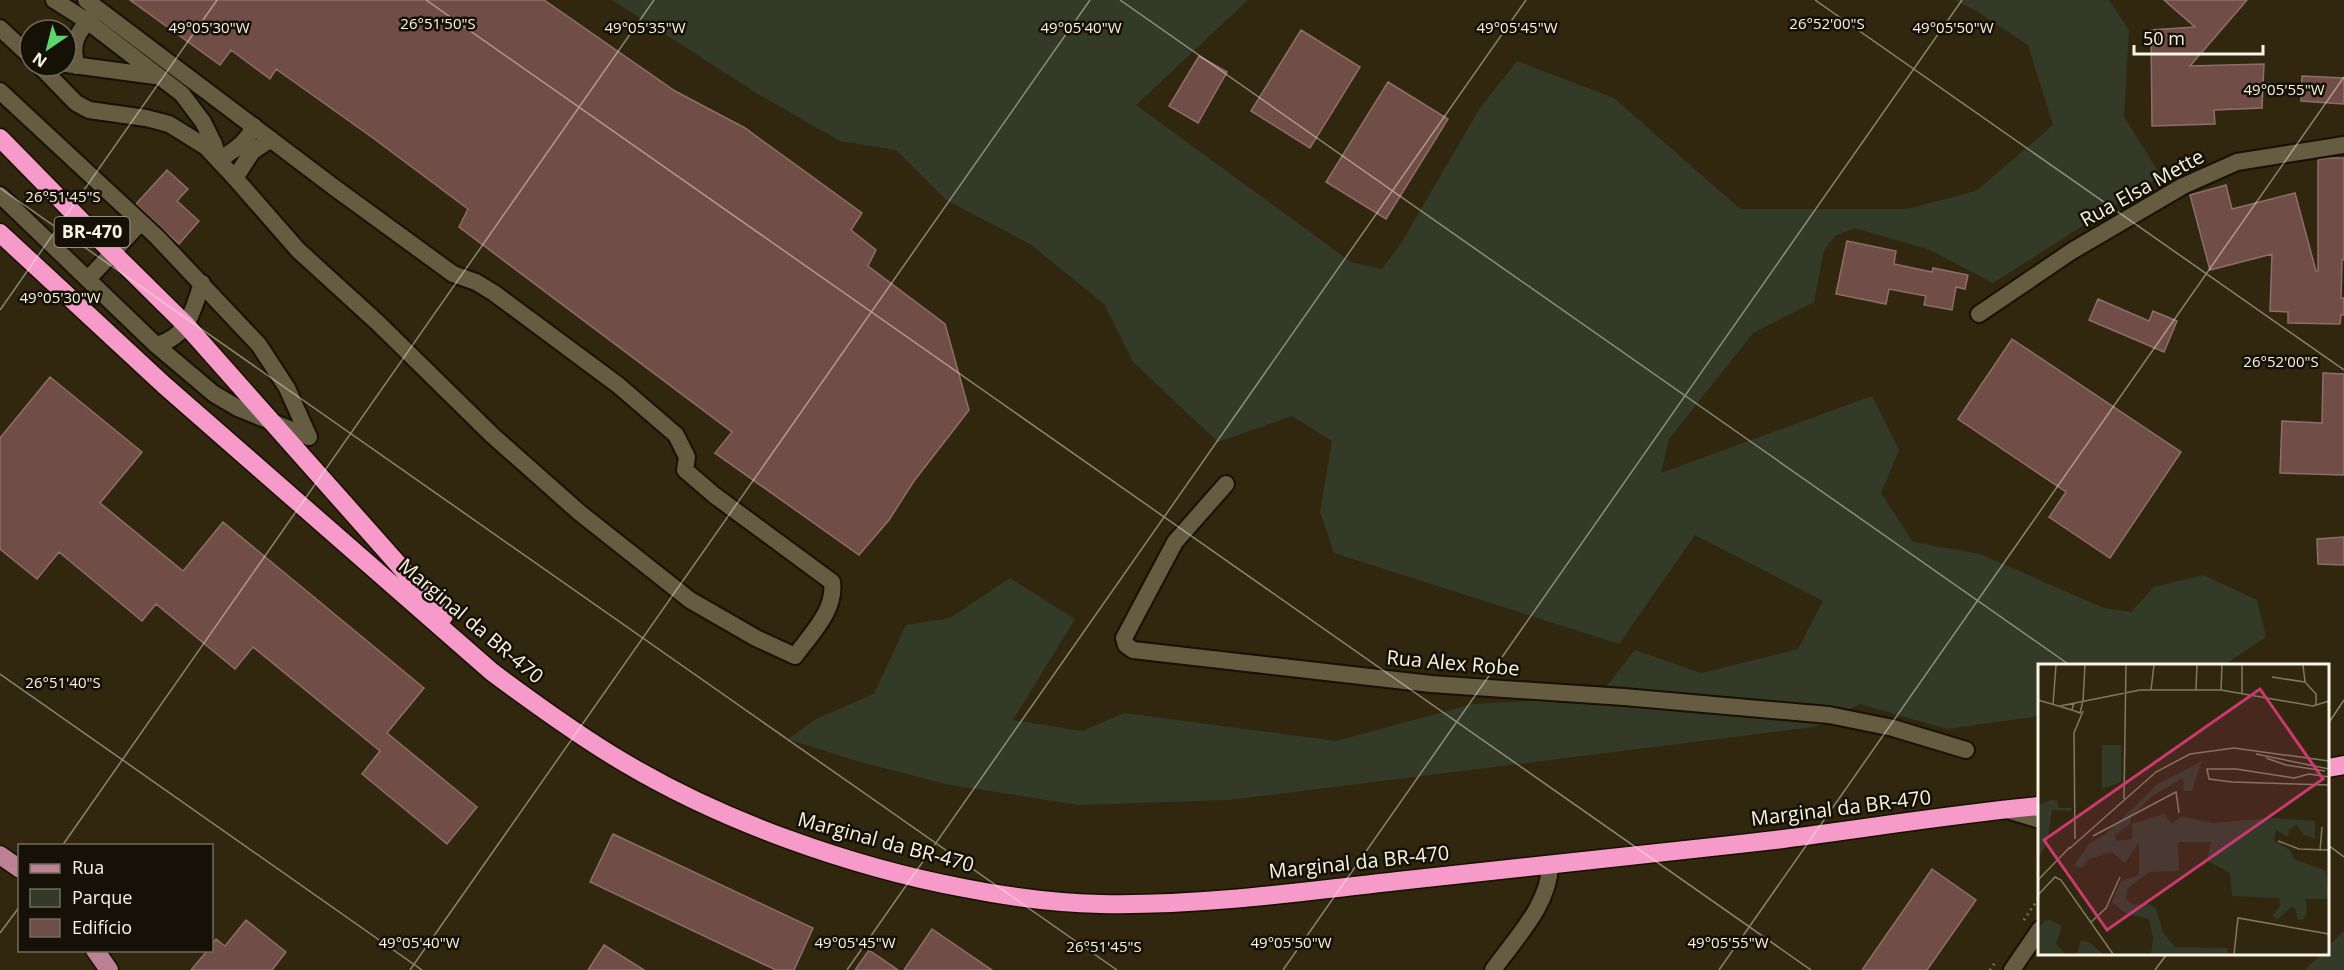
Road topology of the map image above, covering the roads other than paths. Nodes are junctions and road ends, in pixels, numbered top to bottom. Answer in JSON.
{"nodes":[{"id":1,"x":54,"y":0,"type":"edge"},
{"id":2,"x":90,"y":10,"type":"edge"},
{"id":3,"x":0,"y":28,"type":"edge"},
{"id":4,"x":78,"y":35,"type":"edge"},
{"id":5,"x":18,"y":45,"type":"edge"},
{"id":6,"x":78,"y":66,"type":"edge"},
{"id":7,"x":157,"y":76,"type":"junction"},
{"id":8,"x":52,"y":78,"type":"edge"},
{"id":9,"x":197,"y":84,"type":"junction"},
{"id":10,"x":1,"y":93,"type":"edge"},
{"id":11,"x":254,"y":126,"type":"junction"},
{"id":12,"x":0,"y":138,"type":"edge"},
{"id":13,"x":271,"y":139,"type":"junction"},
{"id":14,"x":2344,"y":145,"type":"edge"},
{"id":15,"x":218,"y":159,"type":"junction"},
{"id":16,"x":236,"y":177,"type":"junction"},
{"id":17,"x":0,"y":195,"type":"edge"},
{"id":18,"x":141,"y":222,"type":"junction"},
{"id":19,"x":0,"y":233,"type":"edge"},
{"id":20,"x":112,"y":253,"type":"junction"},
{"id":21,"x":88,"y":279,"type":"junction"},
{"id":22,"x":202,"y":284,"type":"junction"},
{"id":23,"x":1979,"y":314,"type":"dead end"},
{"id":24,"x":186,"y":325,"type":"junction"},
{"id":25,"x":156,"y":345,"type":"junction"},
{"id":26,"x":272,"y":421,"type":"junction"},
{"id":27,"x":1226,"y":484,"type":"dead end"},
{"id":28,"x":492,"y":672,"type":"junction"},
{"id":29,"x":1966,"y":750,"type":"dead end"},
{"id":30,"x":2344,"y":765,"type":"edge"},
{"id":31,"x":2329,"y":768,"type":"edge"},
{"id":32,"x":2038,"y":806,"type":"edge"},
{"id":33,"x":2003,"y":809,"type":"junction"},
{"id":34,"x":2038,"y":819,"type":"edge"},
{"id":35,"x":0,"y":855,"type":"edge"},
{"id":36,"x":1550,"y":866,"type":"junction"},
{"id":37,"x":18,"y":868,"type":"edge"},
{"id":38,"x":2038,"y":932,"type":"edge"},
{"id":39,"x":96,"y":952,"type":"edge"},
{"id":40,"x":109,"y":970,"type":"edge"},
{"id":41,"x":1494,"y":970,"type":"edge"},
{"id":42,"x":2012,"y":970,"type":"edge"}],
"edges":[{"from":1,"to":2,"type":"street"},
{"from":2,"to":4,"type":"street"},
{"from":2,"to":7,"type":"street"},
{"from":2,"to":9,"type":"street"},
{"from":3,"to":5,"type":"street"},
{"from":6,"to":7,"type":"street"},
{"from":7,"to":9,"type":"street"},
{"from":7,"to":15,"type":"street"},
{"from":8,"to":15,"type":"street"},
{"from":9,"to":11,"type":"street"},
{"from":10,"to":18,"type":"street"},
{"from":11,"to":13,"type":"street"},
{"from":11,"to":15,"type":"street"},
{"from":12,"to":20,"type":"highway","number":"BR-470"},
{"from":13,"to":16,"type":"street"},
{"from":13,"to":16,"type":"street"},
{"from":14,"to":23,"type":"street","name":"Rua Elsa Mette"},
{"from":15,"to":16,"type":"street"},
{"from":17,"to":21,"type":"street"},
{"from":18,"to":20,"type":"street"},
{"from":18,"to":22,"type":"street"},
{"from":19,"to":28,"type":"highway","name":"Marginal da BR-470"},
{"from":20,"to":21,"type":"street"},
{"from":20,"to":24,"type":"highway","number":"BR-470"},
{"from":21,"to":25,"type":"street"},
{"from":22,"to":24,"type":"street"},
{"from":22,"to":26,"type":"street"},
{"from":24,"to":25,"type":"street"},
{"from":24,"to":26,"type":"highway"},
{"from":25,"to":26,"type":"street"},
{"from":26,"to":28,"type":"highway"},
{"from":27,"to":29,"type":"street","name":"Rua Alex Robe"},
{"from":28,"to":36,"type":"highway","name":"Marginal da BR-470"},
{"from":30,"to":31,"type":"highway"},
{"from":32,"to":33,"type":"highway","name":"Marginal da BR-470"},
{"from":33,"to":34,"type":"street","name":"Marginal da BR-470"},
{"from":33,"to":36,"type":"highway","name":"Marginal da BR-470"},
{"from":35,"to":37,"type":"main road"},
{"from":36,"to":41,"type":"street"},
{"from":38,"to":42,"type":"street"},
{"from":39,"to":40,"type":"main road"}]}
